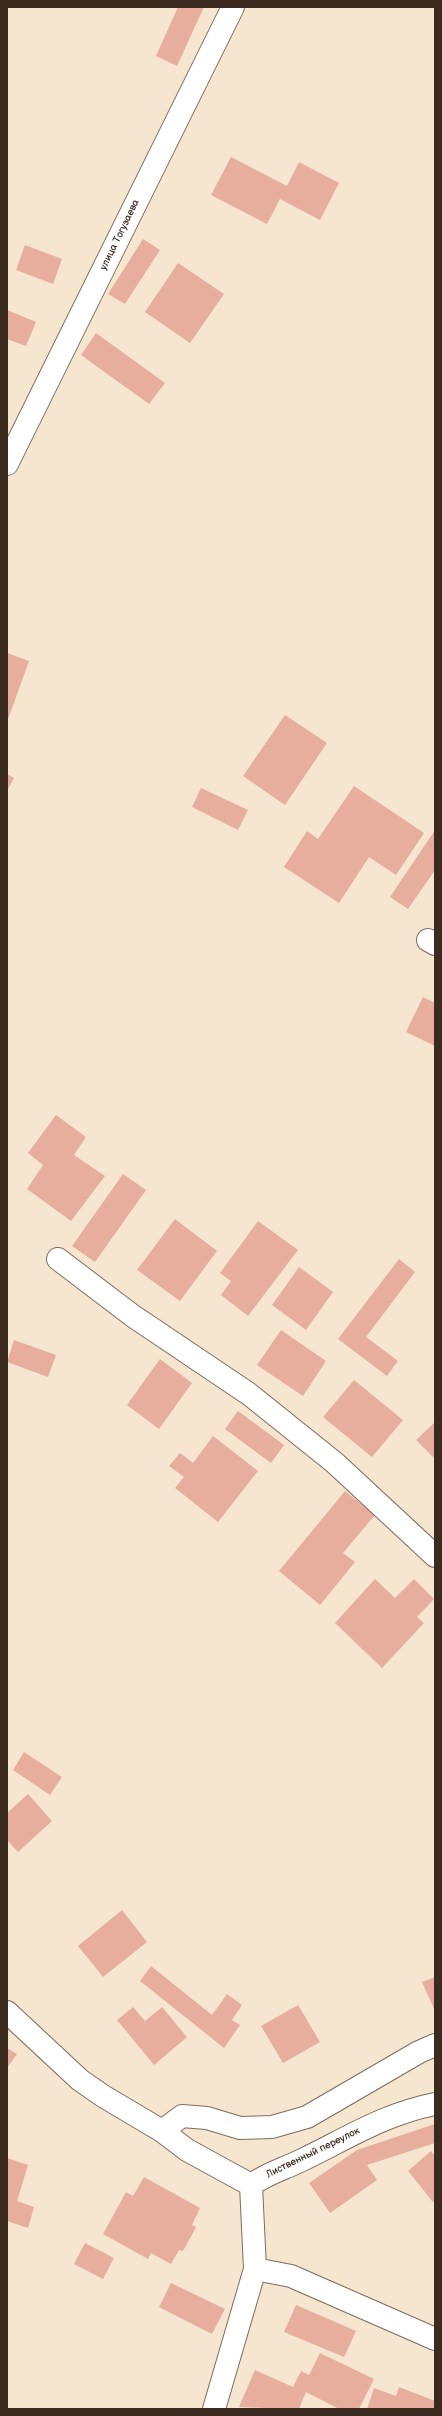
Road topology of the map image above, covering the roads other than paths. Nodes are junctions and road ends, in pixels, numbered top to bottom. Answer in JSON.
{"nodes":[{"id":1,"x":233,"y":7,"type":"edge"},
{"id":2,"x":7,"y":464,"type":"edge"},
{"id":3,"x":58,"y":1259,"type":"dead end"},
{"id":4,"x":435,"y":1556,"type":"edge"},
{"id":5,"x":7,"y":2012,"type":"edge"},
{"id":6,"x":435,"y":2045,"type":"edge"},
{"id":7,"x":435,"y":2104,"type":"edge"},
{"id":8,"x":162,"y":2131,"type":"junction"},
{"id":9,"x":251,"y":2185,"type":"junction"},
{"id":10,"x":255,"y":2269,"type":"junction"},
{"id":11,"x":435,"y":2339,"type":"edge"},
{"id":12,"x":214,"y":2409,"type":"edge"}],
"edges":[{"from":1,"to":2,"type":"street","name":"улица Тогузаева"},
{"from":3,"to":4,"type":"street"},
{"from":5,"to":8,"type":"street"},
{"from":6,"to":8,"type":"street"},
{"from":7,"to":9,"type":"street","name":"Лиственный переулок"},
{"from":8,"to":9,"type":"street"},
{"from":9,"to":10,"type":"street"},
{"from":10,"to":11,"type":"street"},
{"from":10,"to":12,"type":"street"}]}
